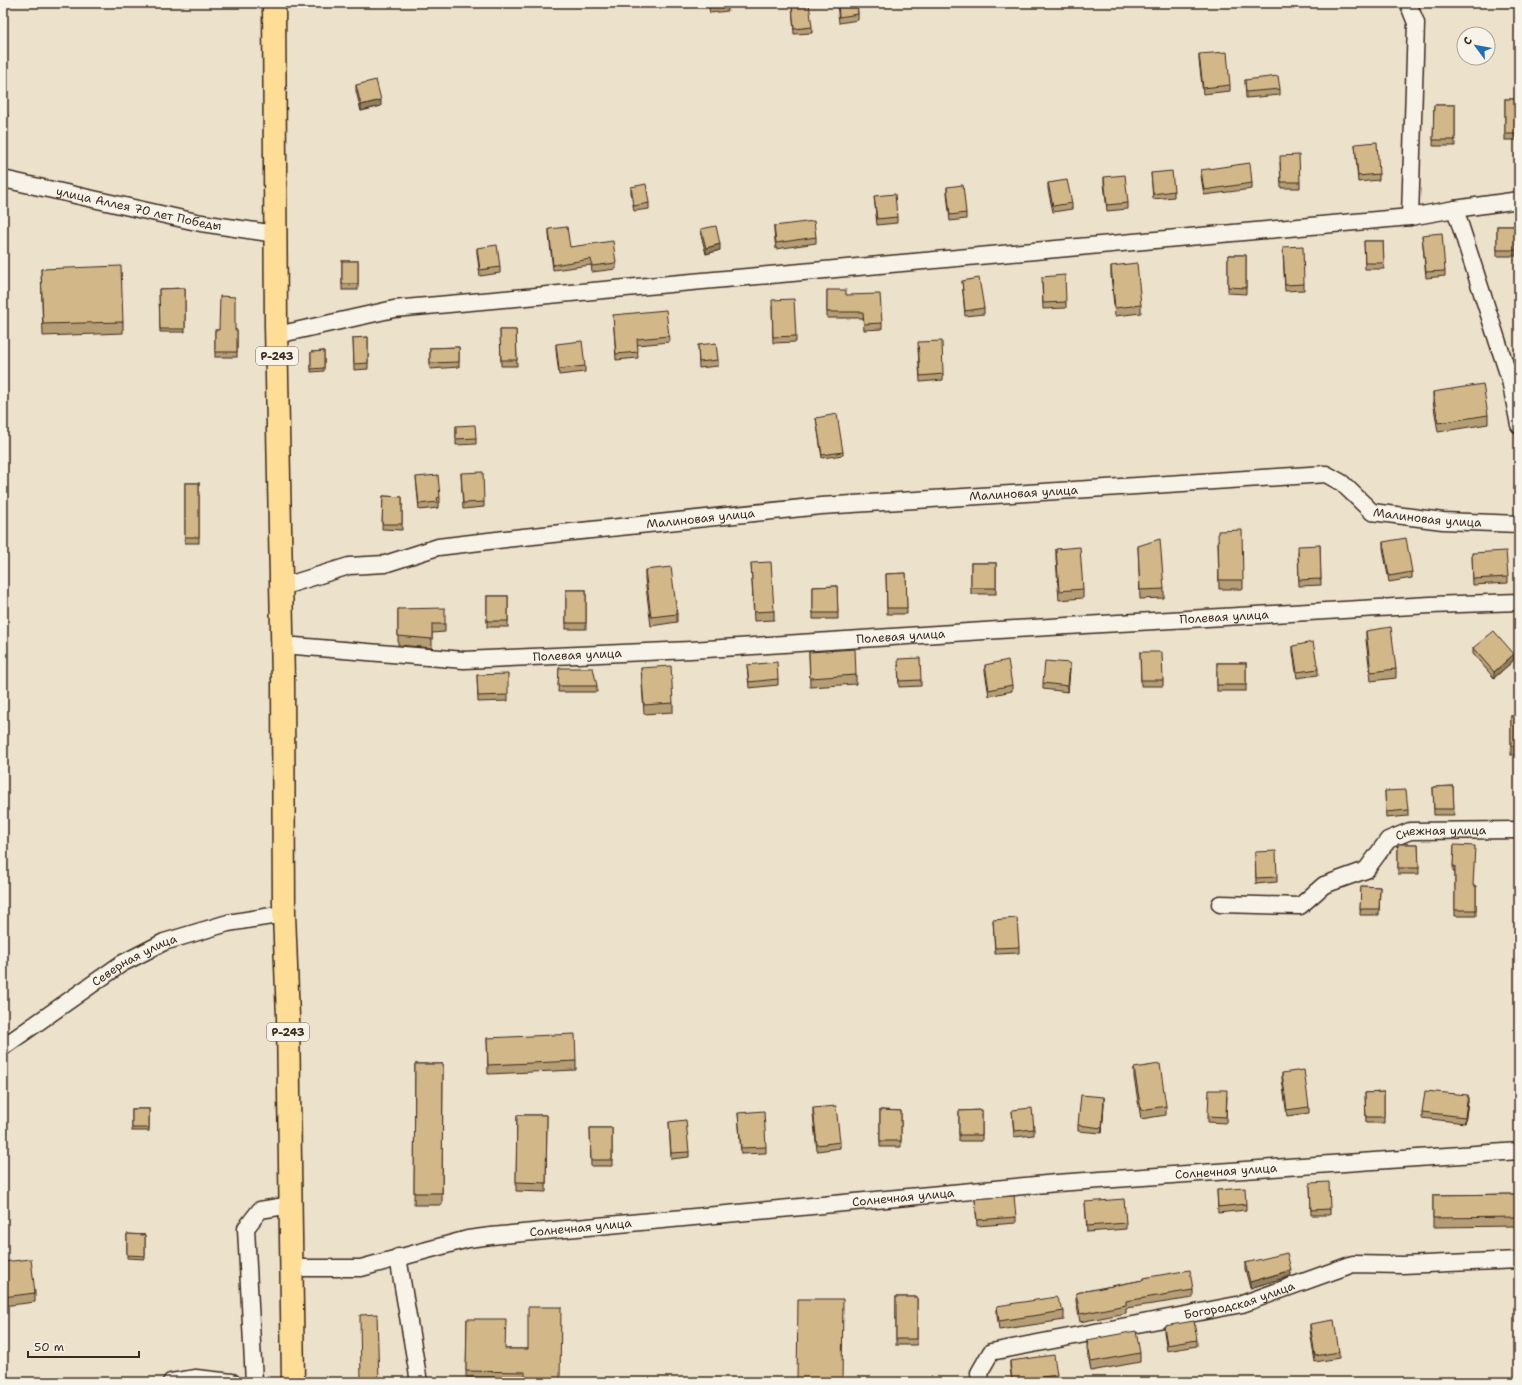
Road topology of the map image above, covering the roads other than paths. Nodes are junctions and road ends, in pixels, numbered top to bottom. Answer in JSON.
{"nodes":[{"id":1,"x":274,"y":3,"type":"edge"},
{"id":2,"x":1408,"y":3,"type":"edge"},
{"id":3,"x":3,"y":178,"type":"edge"},
{"id":4,"x":1519,"y":200,"type":"edge"},
{"id":5,"x":1455,"y":209,"type":"junction"},
{"id":6,"x":1410,"y":217,"type":"junction"},
{"id":7,"x":276,"y":234,"type":"junction"},
{"id":8,"x":276,"y":335,"type":"junction"},
{"id":9,"x":1519,"y":425,"type":"edge"},
{"id":10,"x":1519,"y":524,"type":"edge"},
{"id":11,"x":281,"y":586,"type":"junction"},
{"id":12,"x":1519,"y":602,"type":"edge"},
{"id":13,"x":283,"y":645,"type":"junction"},
{"id":14,"x":1519,"y":830,"type":"edge"},
{"id":15,"x":1220,"y":904,"type":"dead end"},
{"id":16,"x":284,"y":914,"type":"junction"},
{"id":17,"x":3,"y":1047,"type":"edge"},
{"id":18,"x":1519,"y":1151,"type":"edge"},
{"id":19,"x":291,"y":1205,"type":"junction"},
{"id":20,"x":398,"y":1257,"type":"junction"},
{"id":21,"x":1519,"y":1260,"type":"edge"},
{"id":22,"x":292,"y":1268,"type":"junction"},
{"id":23,"x":172,"y":1382,"type":"edge"},
{"id":24,"x":232,"y":1382,"type":"edge"},
{"id":25,"x":254,"y":1382,"type":"edge"},
{"id":26,"x":293,"y":1382,"type":"edge"},
{"id":27,"x":419,"y":1382,"type":"edge"},
{"id":28,"x":980,"y":1382,"type":"edge"}],
"edges":[{"from":1,"to":7,"type":"highway","number":"Р-243"},
{"from":2,"to":6,"type":"street"},
{"from":3,"to":7,"type":"street","name":"улица Аллея 70 лет Победы"},
{"from":4,"to":5,"type":"street"},
{"from":5,"to":6,"type":"street"},
{"from":5,"to":9,"type":"street"},
{"from":6,"to":8,"type":"street"},
{"from":7,"to":8,"type":"highway","number":"Р-243"},
{"from":8,"to":11,"type":"highway","number":"Р-243"},
{"from":10,"to":11,"type":"street","name":"Малиновая улица"},
{"from":11,"to":13,"type":"highway","number":"Р-243"},
{"from":12,"to":13,"type":"street","name":"Полевая улица"},
{"from":13,"to":16,"type":"highway","number":"Р-243"},
{"from":14,"to":15,"type":"street","name":"Снежная улица"},
{"from":16,"to":17,"type":"street","name":"Северная улица"},
{"from":16,"to":19,"type":"highway","number":"Р-243"},
{"from":18,"to":20,"type":"street","name":"Солнечная улица"},
{"from":19,"to":22,"type":"highway","number":"Р-243"},
{"from":19,"to":25,"type":"street"},
{"from":20,"to":22,"type":"street","name":"Солнечная улица"},
{"from":20,"to":27,"type":"street"},
{"from":21,"to":28,"type":"street","name":"Богородская улица"},
{"from":22,"to":26,"type":"highway","number":"Р-243"},
{"from":23,"to":24,"type":"street"}]}
